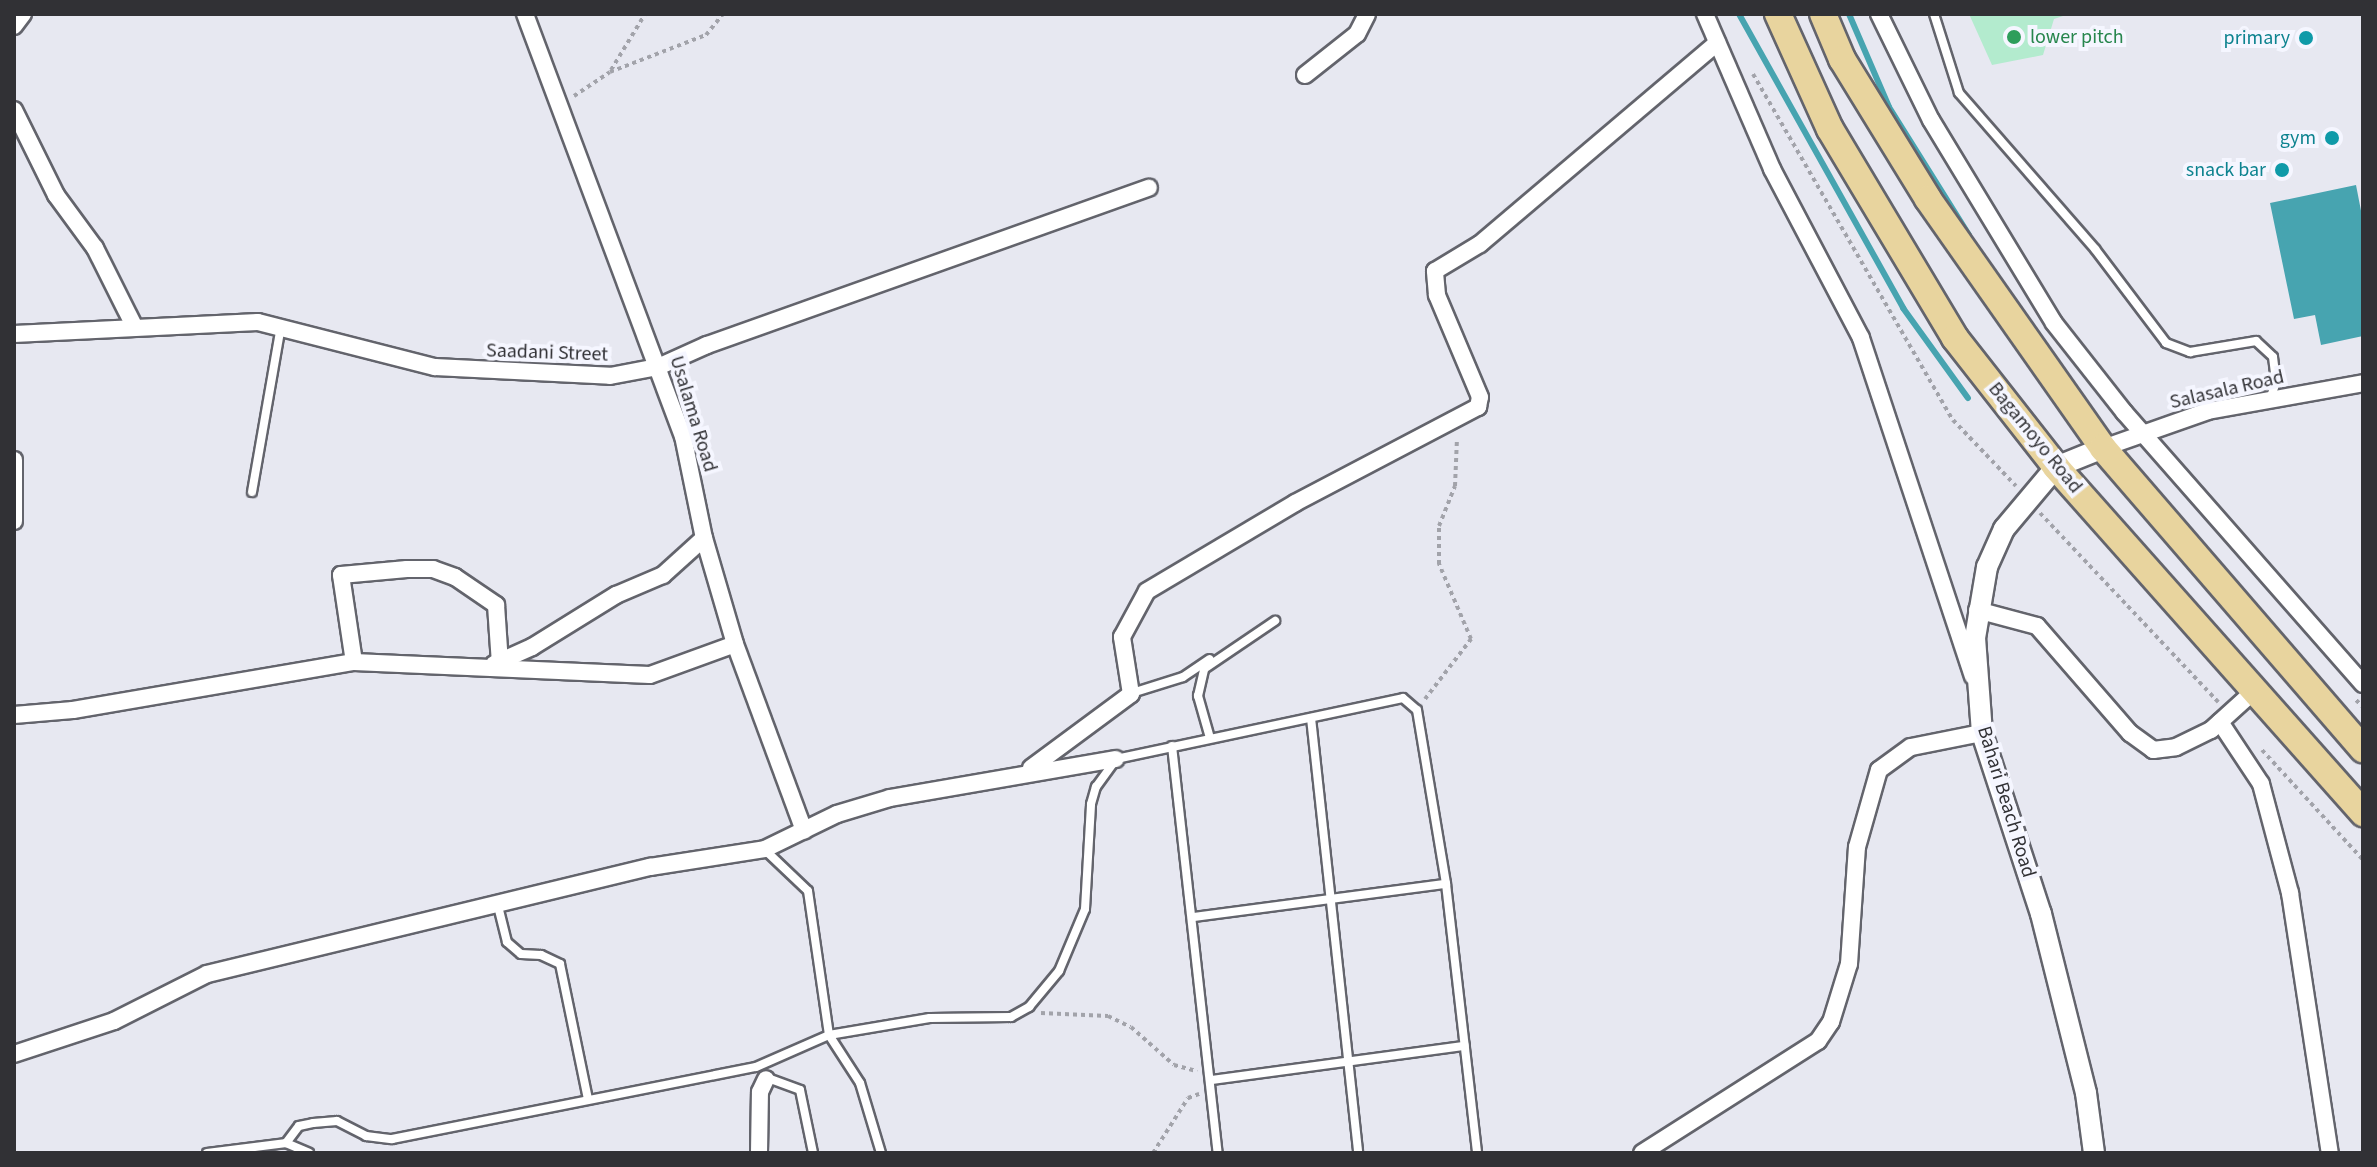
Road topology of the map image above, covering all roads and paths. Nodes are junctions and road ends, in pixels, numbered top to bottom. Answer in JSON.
{"nodes":[{"id":1,"x":23,"y":14,"type":"edge"},
{"id":2,"x":525,"y":14,"type":"edge"},
{"id":3,"x":645,"y":14,"type":"edge"},
{"id":4,"x":723,"y":14,"type":"edge"},
{"id":5,"x":1367,"y":14,"type":"edge"},
{"id":6,"x":1705,"y":14,"type":"edge"},
{"id":7,"x":1778,"y":14,"type":"edge"},
{"id":8,"x":1823,"y":14,"type":"edge"},
{"id":9,"x":1879,"y":14,"type":"edge"},
{"id":10,"x":1934,"y":14,"type":"edge"},
{"id":11,"x":14,"y":26,"type":"edge"},
{"id":12,"x":1717,"y":43,"type":"junction"},
{"id":13,"x":610,"y":72,"type":"junction"},
{"id":14,"x":1752,"y":72,"type":"dead end"},
{"id":15,"x":1305,"y":75,"type":"dead end"},
{"id":16,"x":559,"y":106,"type":"junction"},
{"id":17,"x":14,"y":110,"type":"edge"},
{"id":18,"x":1149,"y":188,"type":"dead end"},
{"id":19,"x":281,"y":325,"type":"junction"},
{"id":20,"x":134,"y":326,"type":"junction"},
{"id":21,"x":14,"y":334,"type":"edge"},
{"id":22,"x":658,"y":367,"type":"junction"},
{"id":23,"x":2363,"y":383,"type":"edge"},
{"id":24,"x":2269,"y":400,"type":"junction"},
{"id":25,"x":1471,"y":413,"type":"junction"},
{"id":26,"x":2144,"y":433,"type":"junction"},
{"id":27,"x":2103,"y":448,"type":"junction"},
{"id":28,"x":14,"y":460,"type":"edge"},
{"id":29,"x":2056,"y":467,"type":"junction"},
{"id":30,"x":252,"y":492,"type":"dead end"},
{"id":31,"x":2027,"y":499,"type":"junction"},
{"id":32,"x":14,"y":521,"type":"edge"},
{"id":33,"x":704,"y":538,"type":"junction"},
{"id":34,"x":1977,"y":610,"type":"junction"},
{"id":35,"x":1275,"y":621,"type":"dead end"},
{"id":36,"x":735,"y":644,"type":"junction"},
{"id":37,"x":1219,"y":656,"type":"junction"},
{"id":38,"x":354,"y":662,"type":"junction"},
{"id":39,"x":500,"y":663,"type":"junction"},
{"id":40,"x":469,"y":670,"type":"junction"},
{"id":41,"x":2363,"y":684,"type":"edge"},
{"id":42,"x":1975,"y":685,"type":"junction"},
{"id":43,"x":2253,"y":692,"type":"junction"},
{"id":44,"x":1131,"y":694,"type":"junction"},
{"id":45,"x":1417,"y":710,"type":"junction"},
{"id":46,"x":14,"y":715,"type":"edge"},
{"id":47,"x":1311,"y":718,"type":"junction"},
{"id":48,"x":2224,"y":718,"type":"junction"},
{"id":49,"x":1982,"y":733,"type":"junction"},
{"id":50,"x":1210,"y":738,"type":"junction"},
{"id":51,"x":1172,"y":746,"type":"junction"},
{"id":52,"x":2363,"y":749,"type":"edge"},
{"id":53,"x":1116,"y":759,"type":"junction"},
{"id":54,"x":1029,"y":770,"type":"junction"},
{"id":55,"x":2363,"y":813,"type":"edge"},
{"id":56,"x":804,"y":831,"type":"junction"},
{"id":57,"x":765,"y":849,"type":"junction"},
{"id":58,"x":2363,"y":860,"type":"edge"},
{"id":59,"x":1446,"y":884,"type":"junction"},
{"id":60,"x":1333,"y":900,"type":"junction"},
{"id":61,"x":498,"y":906,"type":"junction"},
{"id":62,"x":1194,"y":917,"type":"junction"},
{"id":63,"x":1011,"y":1017,"type":"junction"},
{"id":64,"x":829,"y":1035,"type":"junction"},
{"id":65,"x":1465,"y":1046,"type":"junction"},
{"id":66,"x":14,"y":1054,"type":"edge"},
{"id":67,"x":1348,"y":1062,"type":"junction"},
{"id":68,"x":761,"y":1073,"type":"junction"},
{"id":69,"x":1212,"y":1080,"type":"junction"},
{"id":70,"x":588,"y":1099,"type":"junction"},
{"id":71,"x":286,"y":1143,"type":"junction"},
{"id":72,"x":207,"y":1153,"type":"edge"},
{"id":73,"x":309,"y":1153,"type":"edge"},
{"id":74,"x":759,"y":1153,"type":"edge"},
{"id":75,"x":813,"y":1153,"type":"edge"},
{"id":76,"x":881,"y":1153,"type":"edge"},
{"id":77,"x":1153,"y":1153,"type":"edge"},
{"id":78,"x":1218,"y":1153,"type":"edge"},
{"id":79,"x":1358,"y":1153,"type":"edge"},
{"id":80,"x":1477,"y":1153,"type":"edge"},
{"id":81,"x":1642,"y":1153,"type":"edge"},
{"id":82,"x":2094,"y":1153,"type":"edge"},
{"id":83,"x":2330,"y":1153,"type":"edge"}],
"edges":[{"from":1,"to":11,"type":"street"},
{"from":2,"to":16,"type":"street","name":"Usalama Road"},
{"from":3,"to":13,"type":"path"},
{"from":4,"to":13,"type":"path"},
{"from":5,"to":15,"type":"street"},
{"from":6,"to":12,"type":"street"},
{"from":7,"to":29,"type":"highway","name":"Bagamoyo Road"},
{"from":8,"to":27,"type":"highway"},
{"from":9,"to":26,"type":"street"},
{"from":10,"to":24,"type":"lane"},
{"from":12,"to":25,"type":"street"},
{"from":12,"to":42,"type":"street"},
{"from":13,"to":16,"type":"path"},
{"from":14,"to":31,"type":"path"},
{"from":16,"to":22,"type":"street","name":"Usalama Road"},
{"from":17,"to":20,"type":"street"},
{"from":18,"to":22,"type":"street","name":"Saadani Street"},
{"from":19,"to":20,"type":"street","name":"Saadani Street"},
{"from":19,"to":22,"type":"street","name":"Saadani Street"},
{"from":19,"to":30,"type":"lane"},
{"from":20,"to":21,"type":"street","name":"Saadani Street"},
{"from":22,"to":33,"type":"street","name":"Usalama Road"},
{"from":23,"to":24,"type":"street","name":"Salasala Road"},
{"from":24,"to":26,"type":"street","name":"Salasala Road"},
{"from":25,"to":44,"type":"street"},
{"from":25,"to":45,"type":"path"},
{"from":26,"to":27,"type":"street","name":"Salasala Road"},
{"from":26,"to":41,"type":"street"},
{"from":27,"to":29,"type":"street"},
{"from":27,"to":52,"type":"highway"},
{"from":28,"to":32,"type":"street"},
{"from":29,"to":31,"type":"street","name":"Bahari Beach Road"},
{"from":29,"to":43,"type":"highway","name":"Bagamoyo Road"},
{"from":31,"to":34,"type":"street","name":"Bahari Beach Road"},
{"from":31,"to":48,"type":"path"},
{"from":33,"to":36,"type":"street","name":"Usalama Road"},
{"from":33,"to":39,"type":"street"},
{"from":34,"to":42,"type":"street","name":"Bahari Beach Road"},
{"from":34,"to":48,"type":"street"},
{"from":35,"to":37,"type":"lane"},
{"from":36,"to":40,"type":"street"},
{"from":36,"to":56,"type":"street","name":"Usalama Road"},
{"from":37,"to":44,"type":"lane"},
{"from":37,"to":50,"type":"lane"},
{"from":38,"to":39,"type":"street"},
{"from":38,"to":40,"type":"street"},
{"from":38,"to":46,"type":"street"},
{"from":39,"to":40,"type":"street"},
{"from":42,"to":49,"type":"street","name":"Bahari Beach Road"},
{"from":43,"to":48,"type":"street"},
{"from":43,"to":55,"type":"highway","name":"Bagamoyo Road"},
{"from":44,"to":54,"type":"street"},
{"from":45,"to":47,"type":"lane"},
{"from":45,"to":59,"type":"lane"},
{"from":47,"to":50,"type":"lane"},
{"from":47,"to":60,"type":"lane"},
{"from":48,"to":58,"type":"path"},
{"from":48,"to":83,"type":"street"},
{"from":49,"to":81,"type":"street"},
{"from":49,"to":82,"type":"street","name":"Bahari Beach Road"},
{"from":50,"to":51,"type":"lane"},
{"from":51,"to":53,"type":"lane"},
{"from":51,"to":62,"type":"lane"},
{"from":53,"to":54,"type":"street"},
{"from":53,"to":63,"type":"lane"},
{"from":54,"to":56,"type":"street"},
{"from":56,"to":57,"type":"street"},
{"from":57,"to":61,"type":"street"},
{"from":57,"to":64,"type":"lane"},
{"from":59,"to":60,"type":"lane"},
{"from":59,"to":65,"type":"lane"},
{"from":60,"to":62,"type":"lane"},
{"from":60,"to":67,"type":"lane"},
{"from":61,"to":66,"type":"street"},
{"from":61,"to":70,"type":"lane"},
{"from":62,"to":69,"type":"lane"},
{"from":63,"to":64,"type":"lane"},
{"from":63,"to":69,"type":"path"},
{"from":64,"to":68,"type":"lane"},
{"from":64,"to":76,"type":"lane"},
{"from":65,"to":67,"type":"lane"},
{"from":65,"to":80,"type":"lane"},
{"from":67,"to":69,"type":"lane"},
{"from":67,"to":79,"type":"lane"},
{"from":68,"to":70,"type":"lane"},
{"from":68,"to":74,"type":"street"},
{"from":68,"to":75,"type":"lane"},
{"from":69,"to":77,"type":"path"},
{"from":69,"to":78,"type":"lane"},
{"from":70,"to":71,"type":"lane"},
{"from":71,"to":72,"type":"lane"},
{"from":71,"to":73,"type":"lane"}]}
